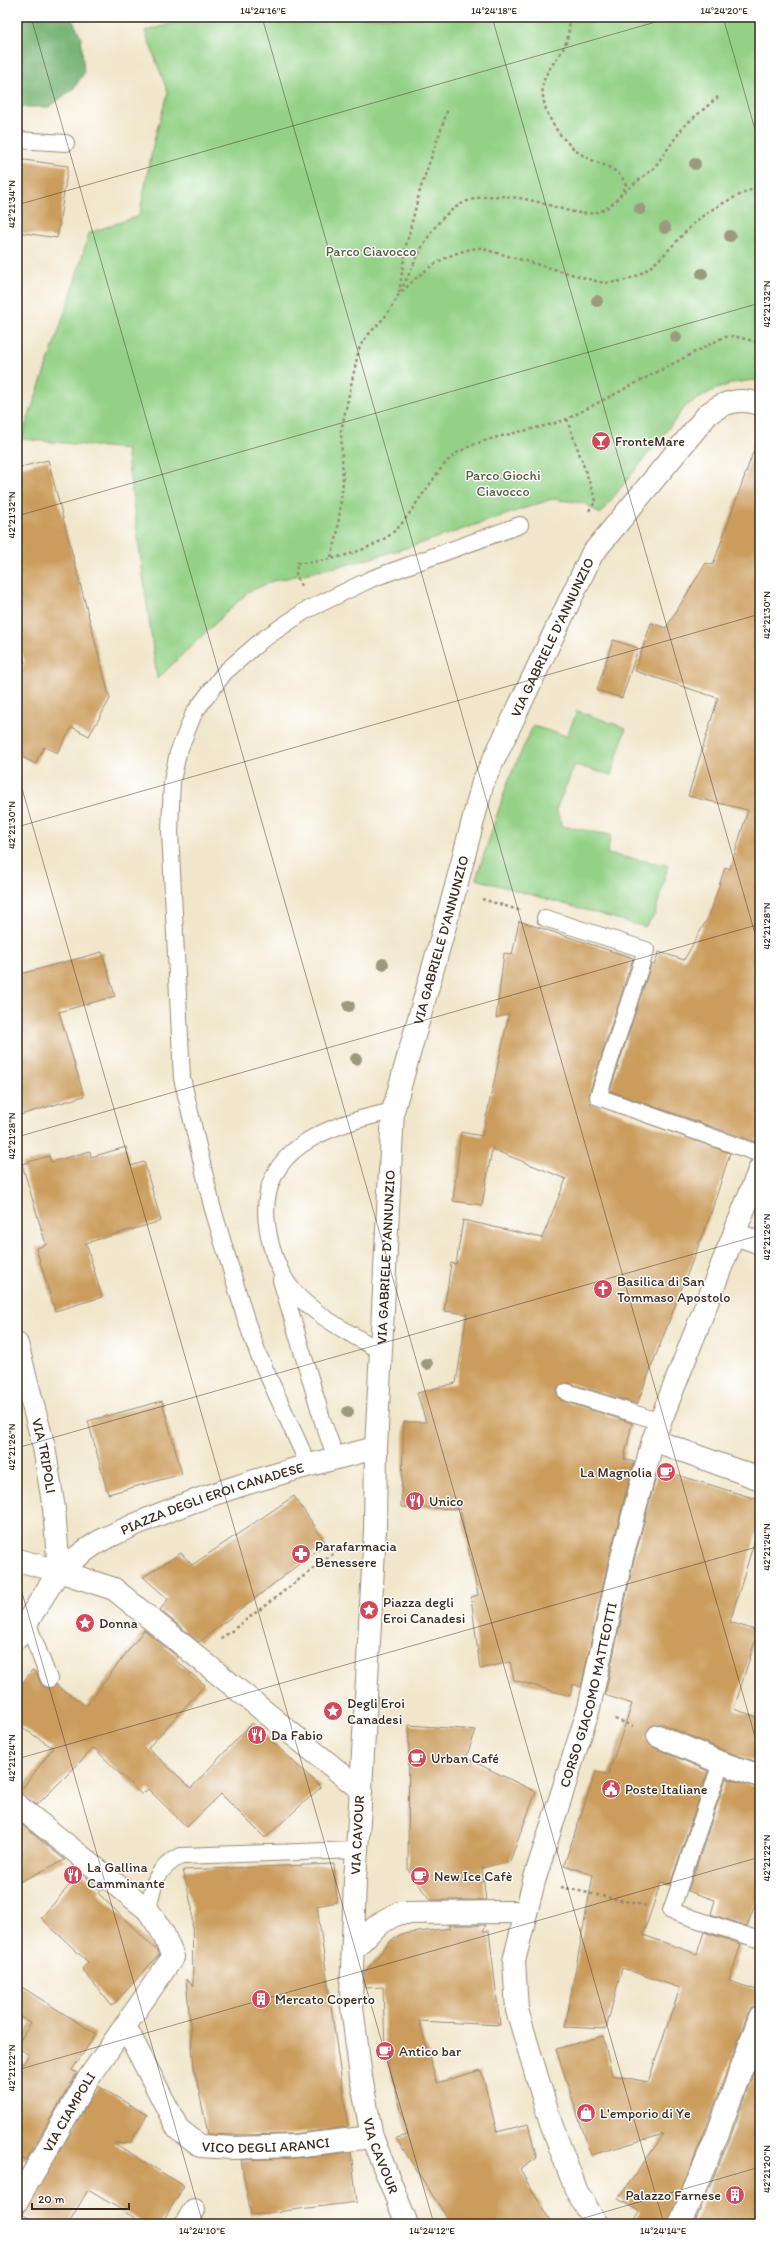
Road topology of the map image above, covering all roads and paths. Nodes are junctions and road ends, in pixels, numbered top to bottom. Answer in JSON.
{"nodes":[{"id":1,"x":570,"y":17,"type":"edge"},
{"id":2,"x":718,"y":97,"type":"dead end"},
{"id":3,"x":448,"y":109,"type":"dead end"},
{"id":4,"x":17,"y":140,"type":"edge"},
{"id":5,"x":66,"y":143,"type":"dead end"},
{"id":6,"x":760,"y":186,"type":"edge"},
{"id":7,"x":623,"y":193,"type":"junction"},
{"id":8,"x":399,"y":295,"type":"junction"},
{"id":9,"x":760,"y":343,"type":"edge"},
{"id":10,"x":760,"y":404,"type":"edge"},
{"id":11,"x":567,"y":419,"type":"junction"},
{"id":12,"x":586,"y":514,"type":"dead end"},
{"id":13,"x":520,"y":524,"type":"dead end"},
{"id":14,"x":331,"y":557,"type":"junction"},
{"id":15,"x":312,"y":608,"type":"junction"},
{"id":16,"x":455,"y":890,"type":"junction"},
{"id":17,"x":545,"y":918,"type":"joint"},
{"id":18,"x":393,"y":1111,"type":"junction"},
{"id":19,"x":760,"y":1154,"type":"edge"},
{"id":20,"x":760,"y":1168,"type":"edge"},
{"id":21,"x":735,"y":1234,"type":"junction"},
{"id":22,"x":760,"y":1243,"type":"edge"},
{"id":23,"x":278,"y":1267,"type":"junction"},
{"id":24,"x":17,"y":1344,"type":"edge"},
{"id":25,"x":382,"y":1352,"type":"junction"},
{"id":26,"x":566,"y":1392,"type":"dead end"},
{"id":27,"x":657,"y":1431,"type":"junction"},
{"id":28,"x":376,"y":1448,"type":"junction"},
{"id":29,"x":336,"y":1458,"type":"junction"},
{"id":30,"x":309,"y":1466,"type":"junction"},
{"id":31,"x":760,"y":1479,"type":"edge"},
{"id":32,"x":375,"y":1526,"type":"junction"},
{"id":33,"x":17,"y":1560,"type":"edge"},
{"id":34,"x":59,"y":1570,"type":"junction"},
{"id":35,"x":22,"y":1629,"type":"edge"},
{"id":36,"x":198,"y":1657,"type":"junction"},
{"id":37,"x":49,"y":1679,"type":"dead end"},
{"id":38,"x":589,"y":1708,"type":"junction"},
{"id":39,"x":658,"y":1736,"type":"joint"},
{"id":40,"x":721,"y":1763,"type":"junction"},
{"id":41,"x":760,"y":1776,"type":"edge"},
{"id":42,"x":362,"y":1790,"type":"junction"},
{"id":43,"x":17,"y":1805,"type":"edge"},
{"id":44,"x":357,"y":1850,"type":"junction"},
{"id":45,"x":534,"y":1881,"type":"junction"},
{"id":46,"x":148,"y":1910,"type":"junction"},
{"id":47,"x":671,"y":1911,"type":"junction"},
{"id":48,"x":526,"y":1912,"type":"junction"},
{"id":49,"x":760,"y":1940,"type":"edge"},
{"id":50,"x":354,"y":1949,"type":"junction"},
{"id":51,"x":760,"y":2017,"type":"edge"},
{"id":52,"x":126,"y":2026,"type":"junction"},
{"id":53,"x":372,"y":2137,"type":"junction"},
{"id":54,"x":17,"y":2201,"type":"edge"},
{"id":55,"x":407,"y":2224,"type":"edge"},
{"id":56,"x":597,"y":2224,"type":"edge"},
{"id":57,"x":680,"y":2224,"type":"edge"}],
"edges":[{"from":1,"to":7,"type":"path"},
{"from":2,"to":7,"type":"path"},
{"from":3,"to":8,"type":"path"},
{"from":4,"to":5,"type":"lane"},
{"from":6,"to":8,"type":"path"},
{"from":7,"to":8,"type":"path"},
{"from":8,"to":14,"type":"path"},
{"from":9,"to":11,"type":"path"},
{"from":10,"to":16,"type":"street","name":"VIA GABRIELE D'ANNUNZIO"},
{"from":11,"to":12,"type":"path"},
{"from":11,"to":14,"type":"path"},
{"from":13,"to":15,"type":"lane"},
{"from":14,"to":15,"type":"path"},
{"from":15,"to":30,"type":"lane"},
{"from":16,"to":17,"type":"path"},
{"from":16,"to":18,"type":"street","name":"VIA GABRIELE D'ANNUNZIO"},
{"from":17,"to":19,"type":"lane"},
{"from":18,"to":23,"type":"lane"},
{"from":18,"to":25,"type":"street","name":"VIA GABRIELE D'ANNUNZIO"},
{"from":20,"to":21,"type":"street","name":"CORSO GIACOMO MATTEOTTI"},
{"from":21,"to":22,"type":"street"},
{"from":21,"to":27,"type":"street","name":"CORSO GIACOMO MATTEOTTI"},
{"from":23,"to":25,"type":"lane"},
{"from":23,"to":29,"type":"lane"},
{"from":24,"to":34,"type":"street","name":"VIA TRIPOLI"},
{"from":25,"to":28,"type":"street","name":"VIA GABRIELE D'ANNUNZIO"},
{"from":26,"to":27,"type":"lane"},
{"from":27,"to":31,"type":"street"},
{"from":27,"to":38,"type":"street","name":"CORSO GIACOMO MATTEOTTI"},
{"from":28,"to":29,"type":"street","name":"PIAZZA DEGLI EROI CANADESE"},
{"from":28,"to":32,"type":"street","name":"VIA GABRIELE D'ANNUNZIO"},
{"from":29,"to":30,"type":"street","name":"PIAZZA DEGLI EROI CANADESE"},
{"from":30,"to":34,"type":"street","name":"PIAZZA DEGLI EROI CANADESE"},
{"from":32,"to":36,"type":"path"},
{"from":32,"to":42,"type":"street"},
{"from":33,"to":34,"type":"street","name":"VIA CAVOUR"},
{"from":34,"to":35,"type":"street"},
{"from":34,"to":36,"type":"street","name":"VIA CAVOUR"},
{"from":35,"to":37,"type":"lane"},
{"from":36,"to":42,"type":"street","name":"VIA CAVOUR"},
{"from":38,"to":39,"type":"path"},
{"from":38,"to":45,"type":"street","name":"CORSO GIACOMO MATTEOTTI"},
{"from":39,"to":40,"type":"street"},
{"from":40,"to":41,"type":"street"},
{"from":40,"to":47,"type":"lane"},
{"from":42,"to":44,"type":"street","name":"VIA CAVOUR"},
{"from":43,"to":46,"type":"street"},
{"from":44,"to":46,"type":"lane"},
{"from":44,"to":50,"type":"street","name":"VIA CAVOUR"},
{"from":45,"to":47,"type":"path"},
{"from":45,"to":48,"type":"street","name":"CORSO GIACOMO MATTEOTTI"},
{"from":46,"to":52,"type":"street"},
{"from":47,"to":49,"type":"lane"},
{"from":48,"to":50,"type":"street"},
{"from":48,"to":56,"type":"street","name":"CORSO GIACOMO MATTEOTTI"},
{"from":50,"to":53,"type":"street","name":"VIA CAVOUR"},
{"from":51,"to":57,"type":"street"},
{"from":52,"to":53,"type":"street","name":"VICO DEGLI ARANCI"},
{"from":52,"to":54,"type":"street","name":"VIA CIAMPOLI"},
{"from":53,"to":55,"type":"street","name":"VIA CAVOUR"}]}
